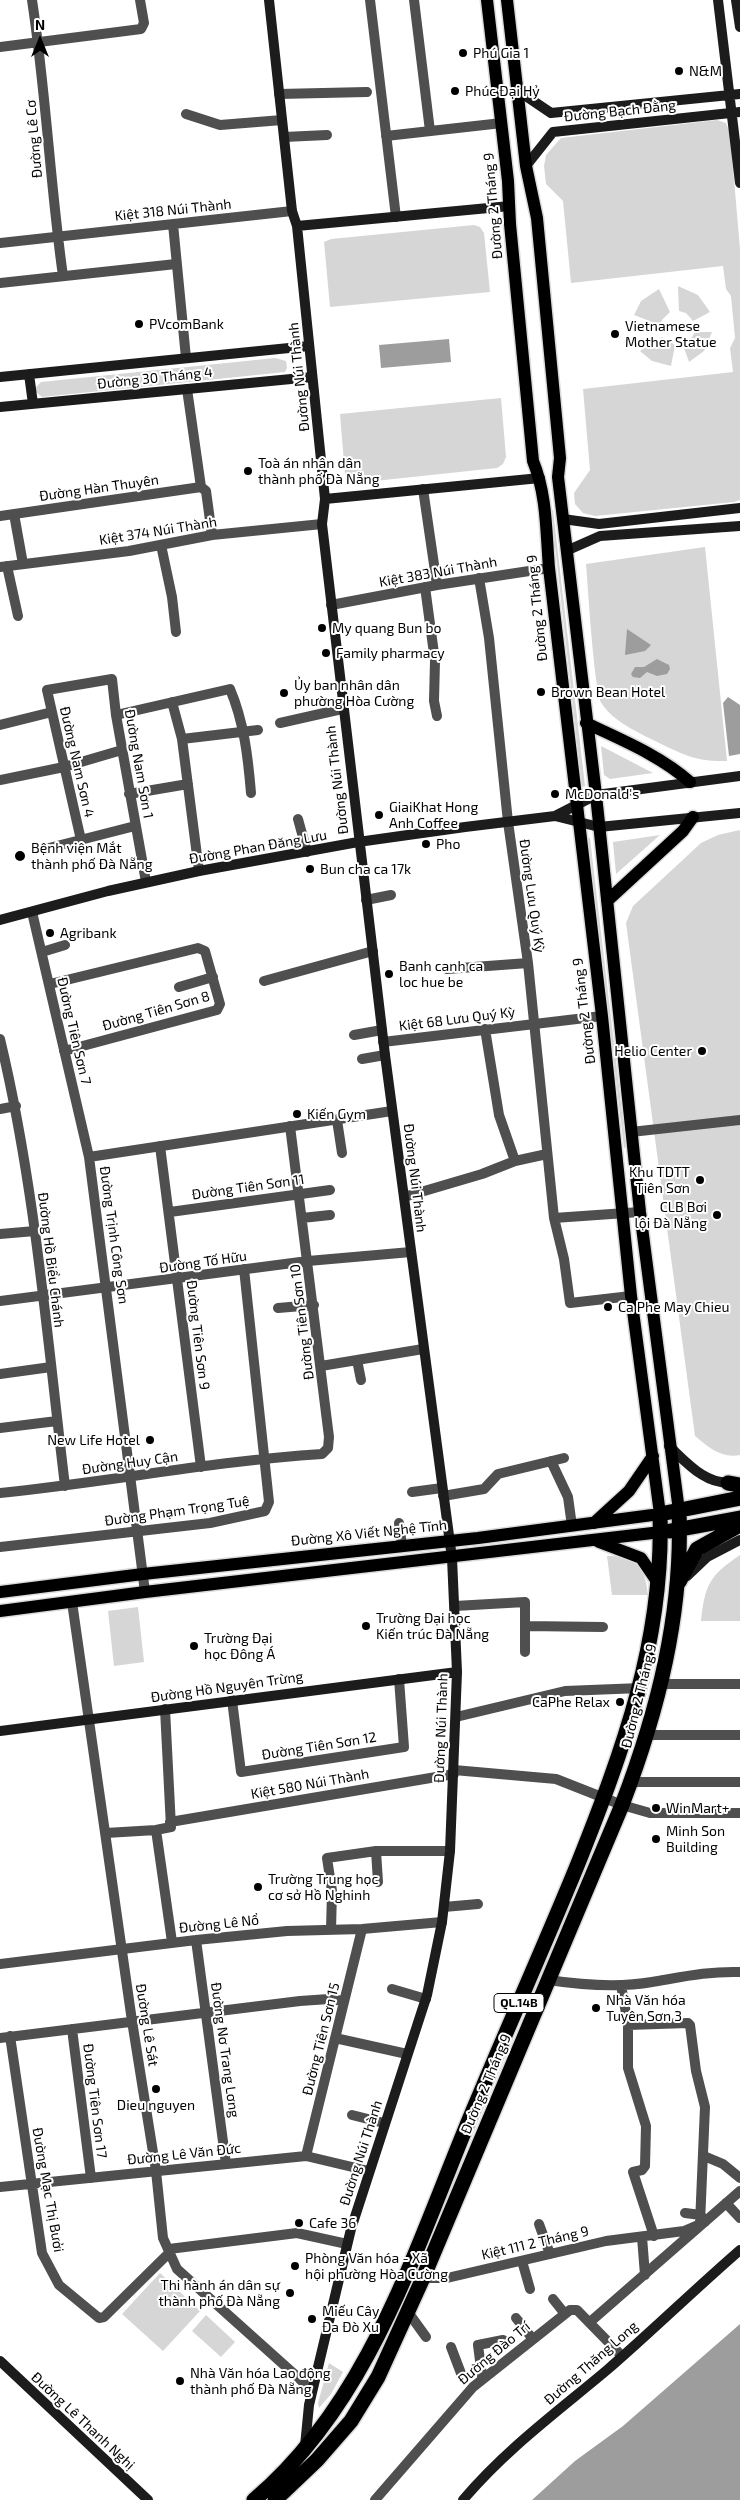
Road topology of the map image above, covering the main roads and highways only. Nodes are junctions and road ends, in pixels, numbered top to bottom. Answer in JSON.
{"nodes":[{"id":1,"x":487,"y":0,"type":"edge"},
{"id":2,"x":507,"y":0,"type":"edge"},
{"id":3,"x":533,"y":203,"type":"junction"},
{"id":4,"x":510,"y":206,"type":"junction"},
{"id":5,"x":558,"y":477,"type":"junction"},
{"id":6,"x":540,"y":478,"type":"junction"},
{"id":7,"x":586,"y":723,"type":"junction"},
{"id":8,"x":690,"y":782,"type":"road end"},
{"id":9,"x":693,"y":818,"type":"road end"},
{"id":10,"x":607,"y":901,"type":"junction"},
{"id":11,"x":652,"y":1456,"type":"junction"},
{"id":12,"x":740,"y":1498,"type":"edge"},
{"id":13,"x":679,"y":1511,"type":"junction"},
{"id":14,"x":660,"y":1514,"type":"junction"},
{"id":15,"x":740,"y":1518,"type":"edge"},
{"id":16,"x":594,"y":1523,"type":"junction"},
{"id":17,"x":740,"y":1525,"type":"edge"},
{"id":18,"x":679,"y":1529,"type":"junction"},
{"id":19,"x":661,"y":1532,"type":"junction"},
{"id":20,"x":597,"y":1541,"type":"junction"},
{"id":21,"x":658,"y":1583,"type":"junction"},
{"id":22,"x":677,"y":1586,"type":"junction"},
{"id":23,"x":0,"y":1592,"type":"edge"},
{"id":24,"x":0,"y":1611,"type":"edge"},
{"id":25,"x":254,"y":2500,"type":"edge"},
{"id":26,"x":275,"y":2500,"type":"edge"}],
"edges":[{"from":1,"to":4,"type":"main road","name":"Đường 2 Tháng 9"},
{"from":2,"to":3,"type":"main road"},
{"from":3,"to":4,"type":"main road"},
{"from":3,"to":5,"type":"main road"},
{"from":4,"to":6,"type":"main road","name":"Đường 2 Tháng 9"},
{"from":5,"to":6,"type":"main road"},
{"from":5,"to":7,"type":"main road"},
{"from":6,"to":11,"type":"main road","name":"Đường 2 Tháng 9"},
{"from":7,"to":8,"type":"main road"},
{"from":7,"to":10,"type":"main road"},
{"from":9,"to":10,"type":"main road"},
{"from":10,"to":13,"type":"main road"},
{"from":11,"to":14,"type":"main road","name":"Đường 2 Tháng 9"},
{"from":11,"to":16,"type":"main road"},
{"from":12,"to":13,"type":"highway","name":"Đường Xô Viết Nghệ Tĩnh"},
{"from":13,"to":14,"type":"highway","name":"Đường Xô Viết Nghệ Tĩnh"},
{"from":13,"to":18,"type":"highway","number":"QL.14B"},
{"from":14,"to":16,"type":"main road","name":"Đường Xô Viết Nghệ Tĩnh"},
{"from":14,"to":19,"type":"highway","number":"QL.14B"},
{"from":15,"to":18,"type":"highway"},
{"from":16,"to":23,"type":"main road","name":"Đường Xô Viết Nghệ Tĩnh"},
{"from":17,"to":22,"type":"highway"},
{"from":18,"to":19,"type":"highway"},
{"from":18,"to":22,"type":"highway","name":"Đường 2 Tháng 9","number":"QL.14B"},
{"from":19,"to":20,"type":"main road"},
{"from":19,"to":21,"type":"highway","name":"Đường 2 Tháng 9","number":"QL.14B"},
{"from":20,"to":21,"type":"main road"},
{"from":20,"to":24,"type":"main road"},
{"from":21,"to":25,"type":"highway","name":"Đường 2 Tháng 9","number":"QL.14B"},
{"from":22,"to":26,"type":"highway","name":"Đường 2 Tháng 9","number":"QL.14B"}]}
